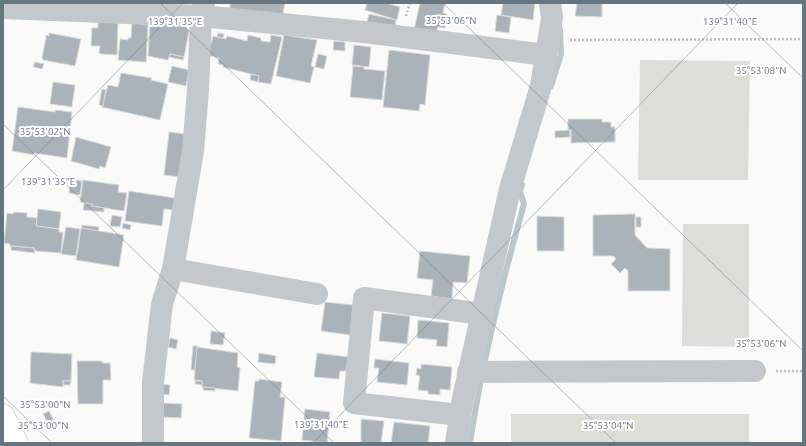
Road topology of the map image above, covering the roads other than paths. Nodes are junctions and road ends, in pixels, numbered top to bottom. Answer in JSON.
{"nodes":[{"id":1,"x":550,"y":3,"type":"edge"},
{"id":2,"x":3,"y":8,"type":"edge"},
{"id":3,"x":203,"y":10,"type":"edge"},
{"id":4,"x":547,"y":48,"type":"junction"},
{"id":5,"x":173,"y":269,"type":"junction"},
{"id":6,"x":317,"y":294,"type":"dead end"},
{"id":7,"x":482,"y":314,"type":"junction"},
{"id":8,"x":755,"y":371,"type":"road end"},
{"id":9,"x":468,"y":372,"type":"junction"},
{"id":10,"x":460,"y":415,"type":"junction"},
{"id":11,"x":153,"y":443,"type":"edge"},
{"id":12,"x":456,"y":443,"type":"edge"}],
"edges":[{"from":1,"to":4,"type":"street"},
{"from":2,"to":3,"type":"street"},
{"from":3,"to":4,"type":"street"},
{"from":3,"to":5,"type":"street"},
{"from":4,"to":7,"type":"street"},
{"from":5,"to":6,"type":"street"},
{"from":5,"to":11,"type":"street"},
{"from":7,"to":9,"type":"street"},
{"from":7,"to":10,"type":"street"},
{"from":8,"to":9,"type":"street"},
{"from":9,"to":10,"type":"street"},
{"from":10,"to":12,"type":"street"}]}
